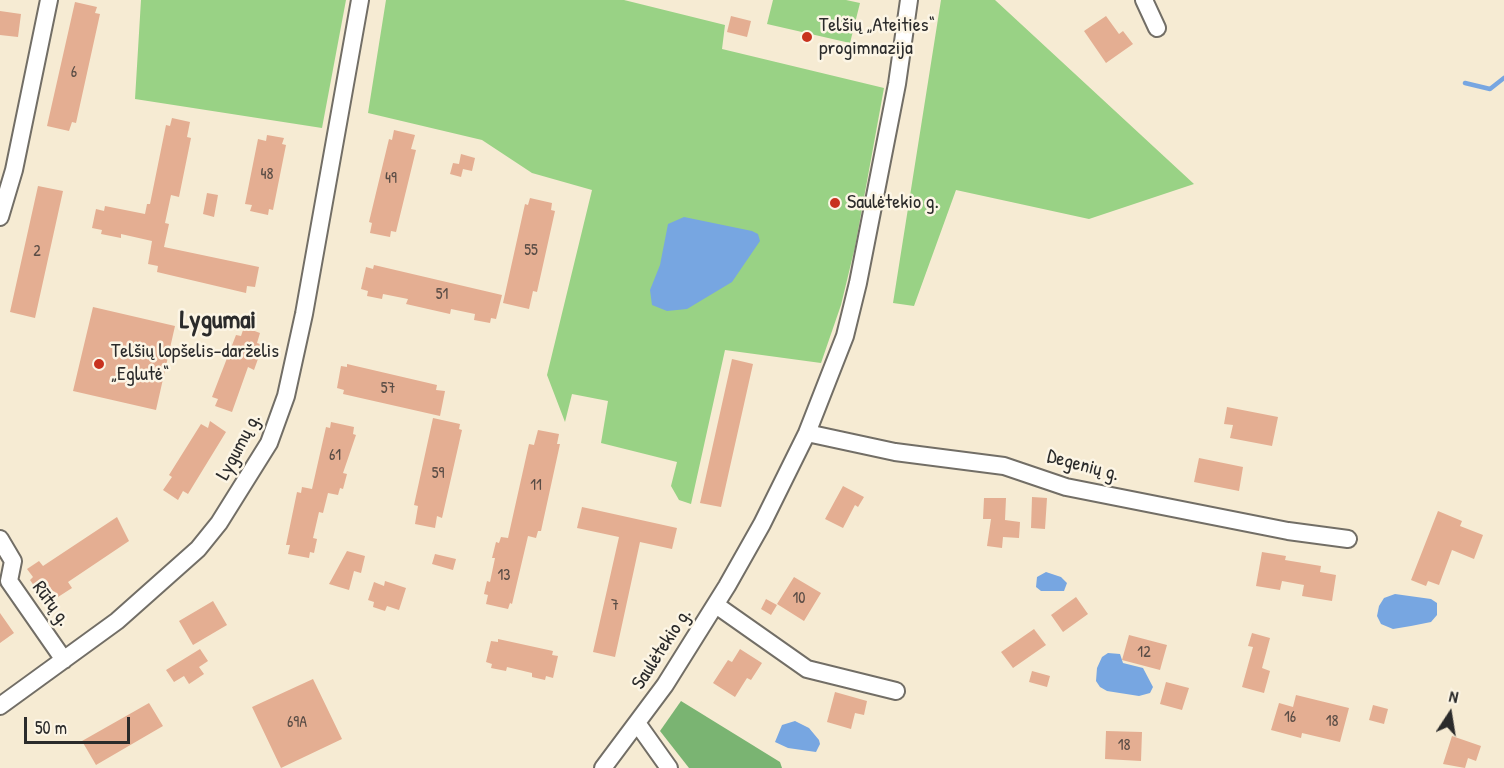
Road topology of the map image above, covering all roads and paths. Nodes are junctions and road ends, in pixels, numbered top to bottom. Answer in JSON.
{"nodes":[{"id":1,"x":49,"y":0,"type":"edge"},
{"id":2,"x":360,"y":0,"type":"edge"},
{"id":3,"x":909,"y":0,"type":"edge"},
{"id":4,"x":1144,"y":0,"type":"edge"},
{"id":5,"x":1157,"y":28,"type":"dead end"},
{"id":6,"x":0,"y":217,"type":"edge"},
{"id":7,"x":807,"y":434,"type":"junction"},
{"id":8,"x":0,"y":539,"type":"edge"},
{"id":9,"x":1348,"y":539,"type":"dead end"},
{"id":10,"x":716,"y":605,"type":"junction"},
{"id":11,"x":64,"y":660,"type":"junction"},
{"id":12,"x":896,"y":691,"type":"dead end"},
{"id":13,"x":0,"y":706,"type":"edge"},
{"id":14,"x":637,"y":723,"type":"junction"},
{"id":15,"x":603,"y":768,"type":"edge"},
{"id":16,"x":669,"y":768,"type":"edge"}],
"edges":[{"from":1,"to":6,"type":"street"},
{"from":2,"to":11,"type":"street","name":"Lygumų g."},
{"from":3,"to":7,"type":"street","name":"Saulėtekio g."},
{"from":4,"to":5,"type":"street"},
{"from":7,"to":9,"type":"street","name":"Degenių g."},
{"from":7,"to":10,"type":"street","name":"Saulėtekio g."},
{"from":8,"to":11,"type":"street","name":"Rūtų g."},
{"from":10,"to":12,"type":"street"},
{"from":10,"to":14,"type":"street","name":"Saulėtekio g."},
{"from":11,"to":13,"type":"street","name":"Lygumų g."},
{"from":14,"to":15,"type":"street","name":"Saulėtekio g."},
{"from":14,"to":16,"type":"street"}]}
